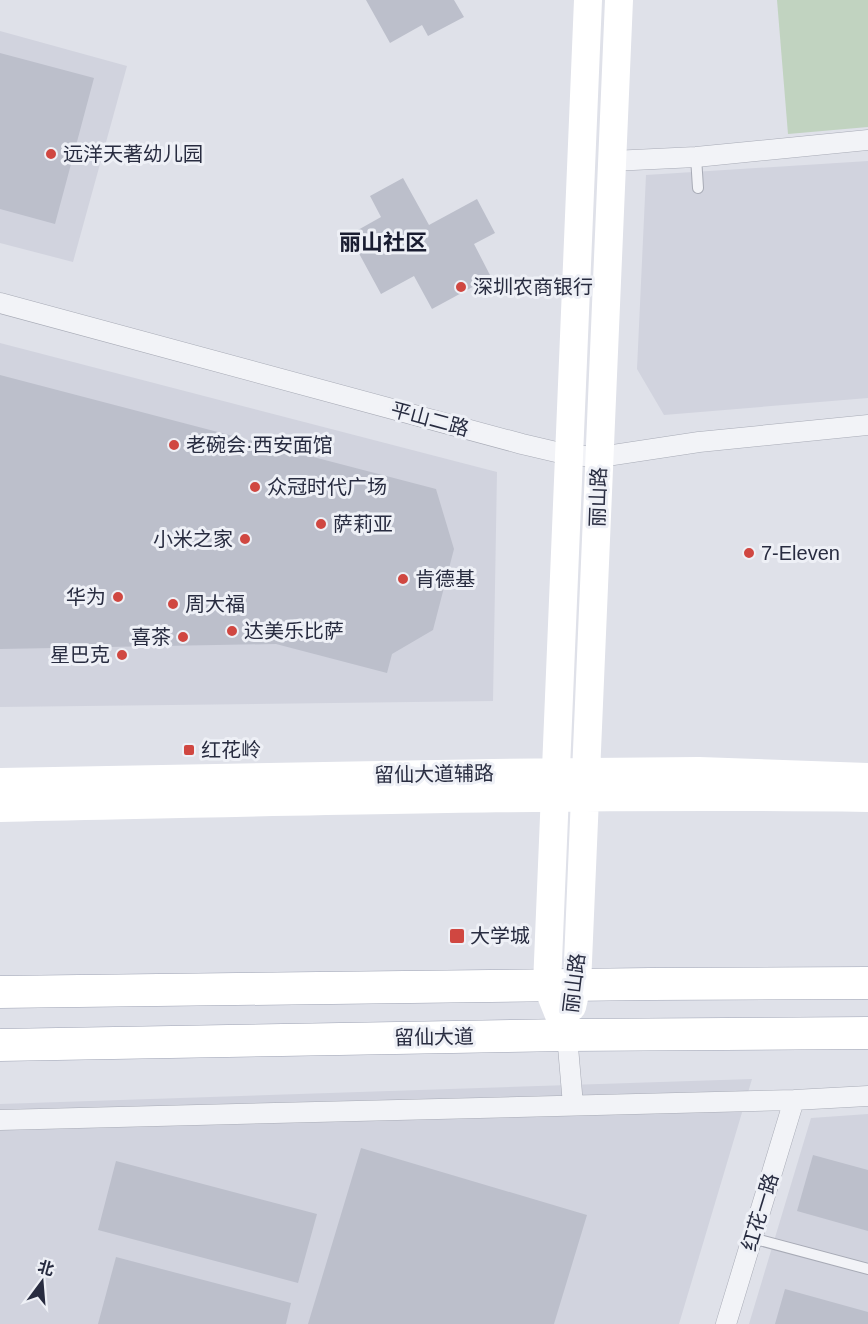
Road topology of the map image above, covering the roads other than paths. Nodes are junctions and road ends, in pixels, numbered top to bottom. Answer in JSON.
{"nodes":[{"id":1,"x":588,"y":0,"type":"edge"},
{"id":2,"x":619,"y":0,"type":"edge"},
{"id":3,"x":868,"y":140,"type":"edge"},
{"id":4,"x":696,"y":157,"type":"junction"},
{"id":5,"x":612,"y":161,"type":"junction"},
{"id":6,"x":698,"y":188,"type":"dead end"},
{"id":7,"x":0,"y":303,"type":"edge"},
{"id":8,"x":868,"y":425,"type":"edge"},
{"id":9,"x":569,"y":455,"type":"junction"},
{"id":10,"x":600,"y":457,"type":"junction"},
{"id":11,"x":868,"y":777,"type":"edge"},
{"id":12,"x":0,"y":782,"type":"edge"},
{"id":13,"x":555,"y":785,"type":"junction"},
{"id":14,"x":586,"y":785,"type":"junction"},
{"id":15,"x":868,"y":798,"type":"edge"},
{"id":16,"x":0,"y":808,"type":"edge"},
{"id":17,"x":868,"y":983,"type":"edge"},
{"id":18,"x":562,"y":985,"type":"junction"},
{"id":19,"x":0,"y":992,"type":"edge"},
{"id":20,"x":868,"y":1033,"type":"edge"},
{"id":21,"x":567,"y":1035,"type":"junction"},
{"id":22,"x":0,"y":1045,"type":"edge"},
{"id":23,"x":868,"y":1096,"type":"edge"},
{"id":24,"x":794,"y":1100,"type":"junction"},
{"id":25,"x":573,"y":1105,"type":"junction"},
{"id":26,"x":0,"y":1120,"type":"edge"},
{"id":27,"x":752,"y":1238,"type":"junction"},
{"id":28,"x":868,"y":1269,"type":"edge"},
{"id":29,"x":726,"y":1324,"type":"edge"}],
"edges":[{"from":1,"to":9,"type":"street","name":"丽山路"},
{"from":2,"to":5,"type":"street","name":"丽山路"},
{"from":3,"to":4,"type":"street"},
{"from":4,"to":5,"type":"street"},
{"from":4,"to":6,"type":"lane"},
{"from":5,"to":10,"type":"street","name":"丽山路"},
{"from":7,"to":9,"type":"street","name":"平山二路"},
{"from":8,"to":10,"type":"street","name":"平山二路"},
{"from":9,"to":10,"type":"street","name":"平山二路"},
{"from":9,"to":13,"type":"street","name":"丽山路"},
{"from":10,"to":14,"type":"street","name":"丽山路"},
{"from":11,"to":14,"type":"street","name":"留仙大道辅路"},
{"from":12,"to":13,"type":"street","name":"留仙大道辅路"},
{"from":13,"to":14,"type":"street","name":"留仙大道辅路"},
{"from":13,"to":16,"type":"street","name":"留仙大道辅路"},
{"from":13,"to":18,"type":"street","name":"丽山路"},
{"from":14,"to":15,"type":"street","name":"留仙大道辅路"},
{"from":14,"to":18,"type":"street","name":"丽山路"},
{"from":17,"to":18,"type":"main road"},
{"from":18,"to":19,"type":"main road"},
{"from":18,"to":21,"type":"street","name":"丽山路"},
{"from":20,"to":21,"type":"main road","name":"留仙大道"},
{"from":21,"to":22,"type":"main road","name":"留仙大道"},
{"from":21,"to":25,"type":"street"},
{"from":23,"to":24,"type":"street"},
{"from":24,"to":25,"type":"street"},
{"from":24,"to":27,"type":"street","name":"红花一路"},
{"from":25,"to":26,"type":"street"},
{"from":27,"to":28,"type":"lane"},
{"from":27,"to":29,"type":"street","name":"红花一路"}]}
